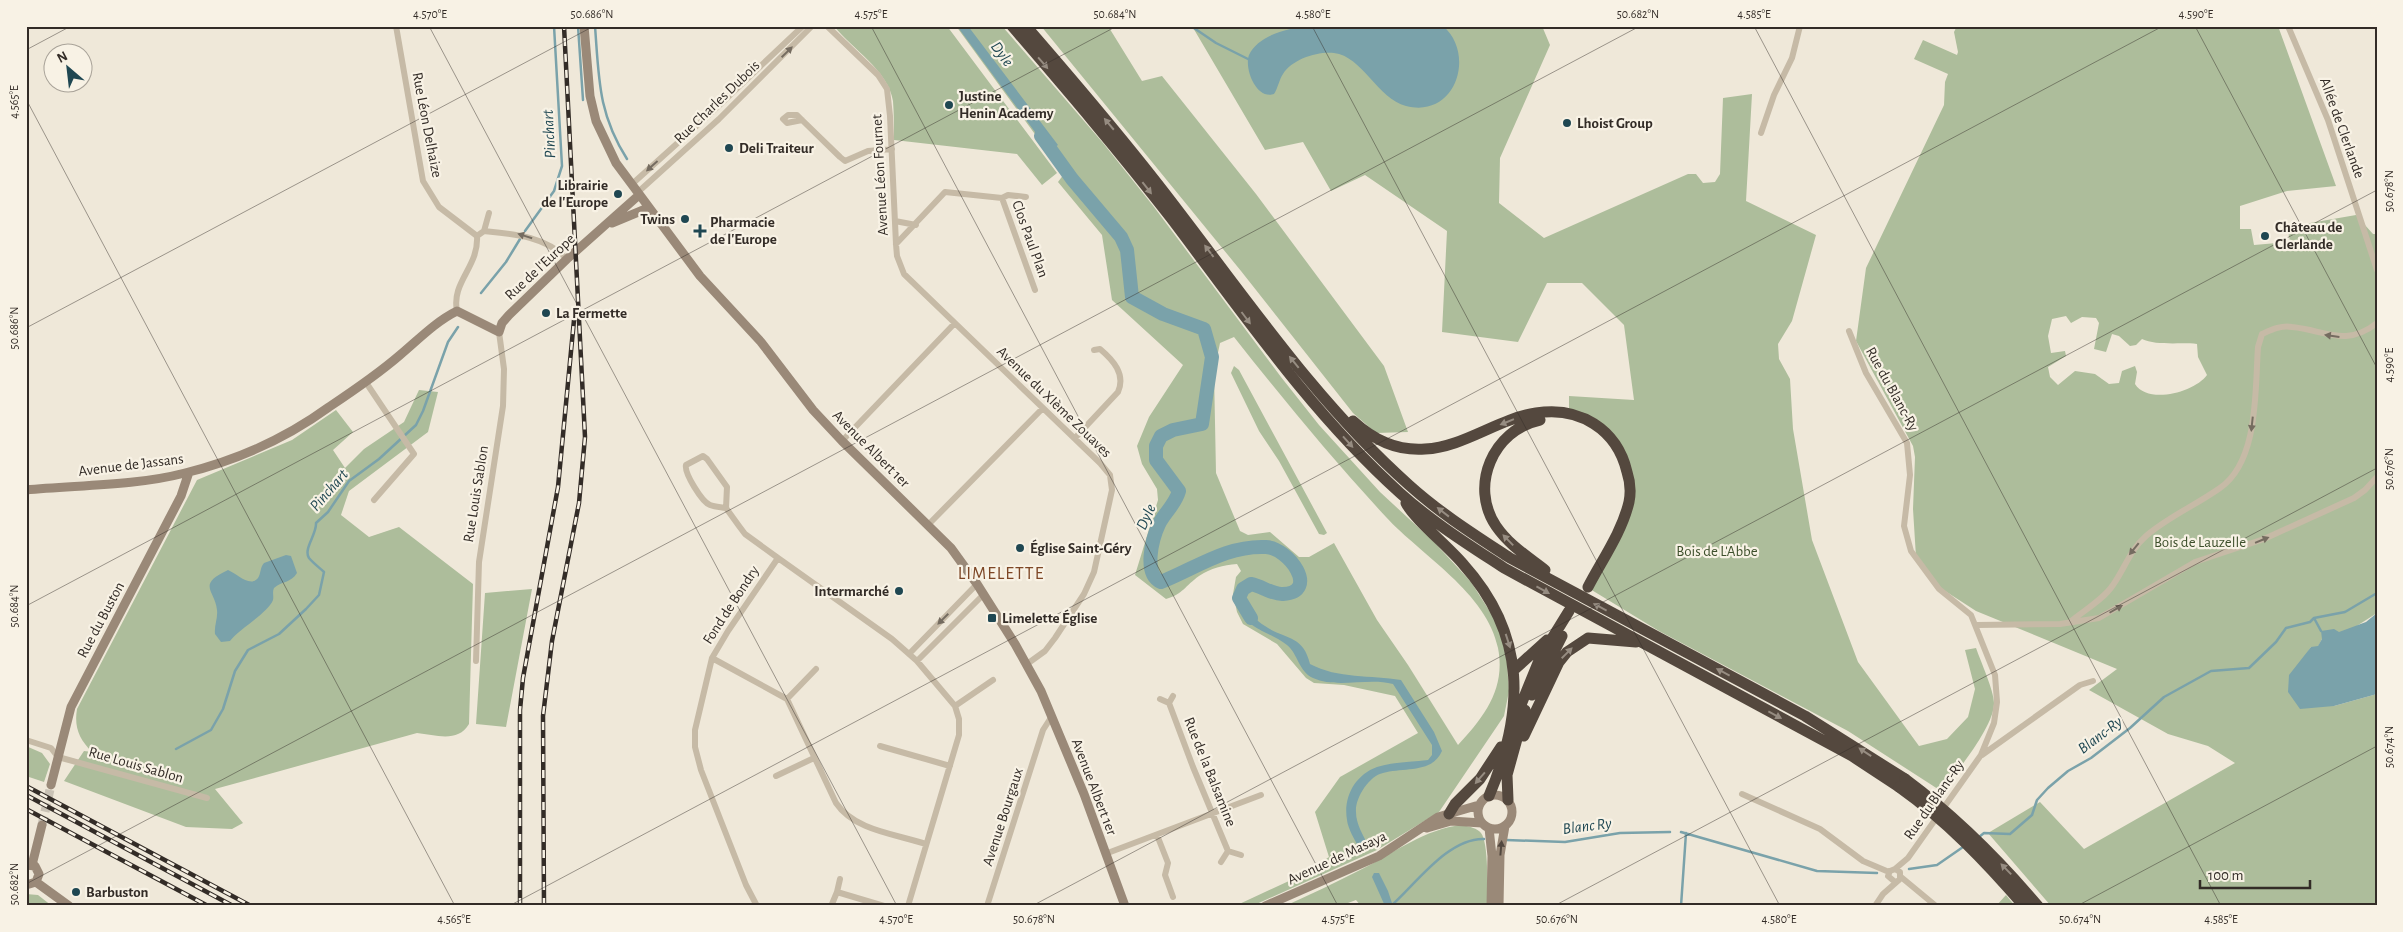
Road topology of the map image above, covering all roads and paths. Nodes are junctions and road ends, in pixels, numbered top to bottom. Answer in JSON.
{"nodes":[{"id":1,"x":396,"y":26,"type":"edge"},
{"id":2,"x":584,"y":26,"type":"edge"},
{"id":3,"x":803,"y":26,"type":"edge"},
{"id":4,"x":812,"y":26,"type":"edge"},
{"id":5,"x":827,"y":26,"type":"edge"},
{"id":6,"x":1012,"y":26,"type":"edge"},
{"id":7,"x":1026,"y":26,"type":"edge"},
{"id":8,"x":1800,"y":26,"type":"edge"},
{"id":9,"x":2288,"y":26,"type":"edge"},
{"id":10,"x":712,"y":112,"type":"junction"},
{"id":11,"x":719,"y":119,"type":"junction"},
{"id":12,"x":802,"y":120,"type":"dead end"},
{"id":13,"x":1761,"y":133,"type":"dead end"},
{"id":14,"x":892,"y":149,"type":"junction"},
{"id":15,"x":669,"y":150,"type":"junction"},
{"id":16,"x":676,"y":158,"type":"junction"},
{"id":17,"x":631,"y":185,"type":"junction"},
{"id":18,"x":638,"y":194,"type":"junction"},
{"id":19,"x":1026,"y":197,"type":"dead end"},
{"id":20,"x":1002,"y":198,"type":"junction"},
{"id":21,"x":648,"y":208,"type":"junction"},
{"id":22,"x":489,"y":213,"type":"dead end"},
{"id":23,"x":895,"y":221,"type":"junction"},
{"id":24,"x":916,"y":225,"type":"junction"},
{"id":25,"x":605,"y":226,"type":"junction"},
{"id":26,"x":484,"y":231,"type":"junction"},
{"id":27,"x":477,"y":236,"type":"junction"},
{"id":28,"x":896,"y":244,"type":"junction"},
{"id":29,"x":567,"y":259,"type":"junction"},
{"id":30,"x":2377,"y":270,"type":"edge"},
{"id":31,"x":1035,"y":290,"type":"dead end"},
{"id":32,"x":457,"y":311,"type":"junction"},
{"id":33,"x":2377,"y":323,"type":"edge"},
{"id":34,"x":954,"y":324,"type":"junction"},
{"id":35,"x":1849,"y":331,"type":"dead end"},
{"id":36,"x":500,"y":332,"type":"junction"},
{"id":37,"x":1094,"y":350,"type":"dead end"},
{"id":38,"x":365,"y":381,"type":"junction"},
{"id":39,"x":1325,"y":400,"type":"junction"},
{"id":40,"x":1043,"y":408,"type":"junction"},
{"id":41,"x":1075,"y":438,"type":"junction"},
{"id":42,"x":842,"y":441,"type":"junction"},
{"id":43,"x":189,"y":472,"type":"junction"},
{"id":44,"x":2377,"y":476,"type":"edge"},
{"id":45,"x":26,"y":490,"type":"edge"},
{"id":46,"x":1402,"y":494,"type":"junction"},
{"id":47,"x":374,"y":500,"type":"dead end"},
{"id":48,"x":726,"y":508,"type":"junction"},
{"id":49,"x":928,"y":525,"type":"junction"},
{"id":50,"x":778,"y":558,"type":"junction"},
{"id":51,"x":977,"y":584,"type":"junction"},
{"id":52,"x":1558,"y":584,"type":"junction"},
{"id":53,"x":983,"y":595,"type":"junction"},
{"id":54,"x":2070,"y":622,"type":"junction"},
{"id":55,"x":1977,"y":625,"type":"junction"},
{"id":56,"x":1557,"y":631,"type":"junction"},
{"id":57,"x":1639,"y":642,"type":"junction"},
{"id":58,"x":909,"y":654,"type":"junction"},
{"id":59,"x":712,"y":658,"type":"junction"},
{"id":60,"x":476,"y":661,"type":"dead end"},
{"id":61,"x":917,"y":661,"type":"junction"},
{"id":62,"x":1027,"y":664,"type":"junction"},
{"id":63,"x":816,"y":669,"type":"dead end"},
{"id":64,"x":1515,"y":669,"type":"junction"},
{"id":65,"x":992,"y":680,"type":"dead end"},
{"id":66,"x":2093,"y":681,"type":"dead end"},
{"id":67,"x":1173,"y":696,"type":"dead end"},
{"id":68,"x":788,"y":699,"type":"junction"},
{"id":69,"x":1160,"y":700,"type":"dead end"},
{"id":70,"x":1169,"y":703,"type":"junction"},
{"id":71,"x":955,"y":706,"type":"junction"},
{"id":72,"x":1052,"y":716,"type":"junction"},
{"id":73,"x":1057,"y":728,"type":"junction"},
{"id":74,"x":1042,"y":736,"type":"junction"},
{"id":75,"x":1507,"y":739,"type":"junction"},
{"id":76,"x":26,"y":740,"type":"edge"},
{"id":77,"x":880,"y":746,"type":"dead end"},
{"id":78,"x":1981,"y":755,"type":"junction"},
{"id":79,"x":1511,"y":756,"type":"junction"},
{"id":80,"x":58,"y":757,"type":"junction"},
{"id":81,"x":814,"y":758,"type":"junction"},
{"id":82,"x":950,"y":766,"type":"junction"},
{"id":83,"x":776,"y":776,"type":"dead end"},
{"id":84,"x":1902,"y":783,"type":"junction"},
{"id":85,"x":51,"y":785,"type":"tunnel mouth"},
{"id":86,"x":1742,"y":794,"type":"dead end"},
{"id":87,"x":1261,"y":795,"type":"dead end"},
{"id":88,"x":1489,"y":796,"type":"junction"},
{"id":89,"x":207,"y":798,"type":"dead end"},
{"id":90,"x":1508,"y":800,"type":"junction"},
{"id":91,"x":1479,"y":805,"type":"junction"},
{"id":92,"x":1211,"y":813,"type":"junction"},
{"id":93,"x":1449,"y":814,"type":"junction"},
{"id":94,"x":42,"y":825,"type":"tunnel mouth"},
{"id":95,"x":1485,"y":826,"type":"junction"},
{"id":96,"x":1505,"y":826,"type":"junction"},
{"id":97,"x":1420,"y":830,"type":"junction"},
{"id":98,"x":1157,"y":835,"type":"junction"},
{"id":99,"x":926,"y":844,"type":"junction"},
{"id":100,"x":1228,"y":851,"type":"junction"},
{"id":101,"x":1105,"y":854,"type":"junction"},
{"id":102,"x":1241,"y":855,"type":"dead end"},
{"id":103,"x":1221,"y":862,"type":"dead end"},
{"id":104,"x":29,"y":865,"type":"edge"},
{"id":105,"x":1895,"y":874,"type":"junction"},
{"id":106,"x":840,"y":879,"type":"dead end"},
{"id":107,"x":36,"y":882,"type":"junction"},
{"id":108,"x":26,"y":885,"type":"edge"},
{"id":109,"x":837,"y":892,"type":"junction"},
{"id":110,"x":1883,"y":894,"type":"junction"},
{"id":111,"x":1173,"y":897,"type":"dead end"},
{"id":112,"x":832,"y":904,"type":"dead end"},
{"id":113,"x":69,"y":906,"type":"edge"},
{"id":114,"x":757,"y":906,"type":"edge"},
{"id":115,"x":884,"y":906,"type":"edge"},
{"id":116,"x":908,"y":906,"type":"edge"},
{"id":117,"x":988,"y":906,"type":"edge"},
{"id":118,"x":1125,"y":906,"type":"edge"},
{"id":119,"x":1265,"y":906,"type":"edge"},
{"id":120,"x":1491,"y":906,"type":"edge"},
{"id":121,"x":1499,"y":906,"type":"edge"},
{"id":122,"x":1875,"y":906,"type":"edge"},
{"id":123,"x":1936,"y":906,"type":"edge"},
{"id":124,"x":2024,"y":906,"type":"edge"},
{"id":125,"x":2038,"y":906,"type":"edge"}],
"edges":[{"from":1,"to":27,"type":"street","name":"Rue Léon Delhaize"},
{"from":2,"to":17,"type":"main road","name":"Avenue Albert 1er"},
{"from":3,"to":10,"type":"street","name":"Rue Charles Dubois"},
{"from":11,"to":4,"type":"street","name":"Rue Charles Dubois","one_way":true},
{"from":5,"to":14,"type":"street","name":"Avenue Léon Fournet"},
{"from":6,"to":46,"type":"highway","one_way":true},
{"from":39,"to":7,"type":"highway","one_way":true},
{"from":8,"to":13,"type":"street"},
{"from":9,"to":30,"type":"street","name":"Allée de Clerlande"},
{"from":10,"to":11,"type":"street"},
{"from":10,"to":15,"type":"street","name":"Rue Charles Dubois"},
{"from":11,"to":16,"type":"street","name":"Rue Charles Dubois"},
{"from":12,"to":14,"type":"street"},
{"from":14,"to":23,"type":"street","name":"Avenue Léon Fournet"},
{"from":15,"to":16,"type":"street"},
{"from":15,"to":17,"type":"street","name":"Rue Charles Dubois","one_way":true},
{"from":16,"to":18,"type":"street","name":"Rue Charles Dubois"},
{"from":17,"to":18,"type":"main road","name":"Avenue Albert 1er"},
{"from":18,"to":21,"type":"main road","name":"Avenue Albert 1er"},
{"from":18,"to":25,"type":"main road","name":"Rue de l'Europe"},
{"from":19,"to":20,"type":"street","name":"Clos Paul Plan"},
{"from":20,"to":24,"type":"street","name":"Clos Paul Plan"},
{"from":20,"to":31,"type":"street","name":"Clos Paul Plan"},
{"from":21,"to":25,"type":"main road","name":"Rue de l'Europe"},
{"from":21,"to":42,"type":"main road","name":"Avenue Albert 1er"},
{"from":22,"to":26,"type":"street"},
{"from":23,"to":24,"type":"street"},
{"from":23,"to":28,"type":"street","name":"Avenue Léon Fournet"},
{"from":24,"to":28,"type":"street"},
{"from":25,"to":29,"type":"main road","name":"Rue de l'Europe"},
{"from":26,"to":27,"type":"street"},
{"from":29,"to":26,"type":"street","one_way":true},
{"from":27,"to":32,"type":"street"},
{"from":28,"to":34,"type":"street","name":"Avenue Léon Fournet"},
{"from":29,"to":36,"type":"main road","name":"Rue de l'Europe"},
{"from":32,"to":36,"type":"main road"},
{"from":32,"to":38,"type":"main road","name":"Avenue de Jassans"},
{"from":33,"to":54,"type":"street","one_way":true},
{"from":34,"to":40,"type":"street","name":"Avenue du XIème Zouaves"},
{"from":34,"to":42,"type":"street"},
{"from":35,"to":55,"type":"street","name":"Rue du Blanc-Ry"},
{"from":36,"to":60,"type":"street","name":"Rue Louis Sablon"},
{"from":37,"to":41,"type":"street"},
{"from":38,"to":43,"type":"main road","name":"Avenue de Jassans"},
{"from":38,"to":47,"type":"street"},
{"from":52,"to":39,"type":"highway","one_way":true},
{"from":52,"to":39,"type":"highway","one_way":true},
{"from":40,"to":41,"type":"street","name":"Avenue du XIème Zouaves"},
{"from":40,"to":49,"type":"street"},
{"from":41,"to":62,"type":"street","name":"Avenue du XIème Zouaves"},
{"from":42,"to":49,"type":"main road","name":"Avenue Albert 1er"},
{"from":43,"to":45,"type":"main road","name":"Avenue de Jassans"},
{"from":43,"to":80,"type":"main road","name":"Rue du Buston"},
{"from":54,"to":44,"type":"street","one_way":true},
{"from":46,"to":57,"type":"highway","one_way":true},
{"from":46,"to":64,"type":"highway","one_way":true},
{"from":48,"to":48,"type":"street"},
{"from":48,"to":50,"type":"street"},
{"from":49,"to":51,"type":"main road","name":"Avenue Albert 1er"},
{"from":50,"to":58,"type":"street","name":"Fond de Bondry"},
{"from":50,"to":59,"type":"street","name":"Fond de Bondry"},
{"from":51,"to":53,"type":"main road","name":"Avenue Albert 1er"},
{"from":51,"to":58,"type":"street","one_way":true},
{"from":84,"to":52,"type":"highway","one_way":true},
{"from":53,"to":61,"type":"street"},
{"from":53,"to":62,"type":"main road","name":"Avenue Albert 1er"},
{"from":54,"to":55,"type":"street"},
{"from":55,"to":78,"type":"street","name":"Rue du Blanc-Ry"},
{"from":56,"to":64,"type":"highway"},
{"from":56,"to":75,"type":"highway"},
{"from":56,"to":79,"type":"highway"},
{"from":79,"to":57,"type":"highway","one_way":true},
{"from":57,"to":84,"type":"highway","one_way":true},
{"from":58,"to":61,"type":"street","name":"Fond de Bondry"},
{"from":59,"to":68,"type":"street"},
{"from":59,"to":114,"type":"street","name":"Fond de Bondry"},
{"from":61,"to":71,"type":"street","name":"Fond de Bondry"},
{"from":62,"to":72,"type":"main road","name":"Avenue Albert 1er"},
{"from":63,"to":68,"type":"street"},
{"from":64,"to":75,"type":"highway"},
{"from":65,"to":71,"type":"street"},
{"from":66,"to":78,"type":"street","name":"Rue du Blanc-Ry"},
{"from":67,"to":70,"type":"street","name":"Rue de la Balsamine"},
{"from":68,"to":81,"type":"street"},
{"from":69,"to":70,"type":"street","name":"Rue de la Balsamine"},
{"from":70,"to":92,"type":"street","name":"Rue de la Balsamine"},
{"from":71,"to":82,"type":"street"},
{"from":72,"to":73,"type":"main road","name":"Avenue Albert 1er"},
{"from":72,"to":74,"type":"street","name":"Avenue Bourgaux"},
{"from":73,"to":74,"type":"street"},
{"from":73,"to":101,"type":"main road","name":"Avenue Albert 1er"},
{"from":74,"to":117,"type":"street","name":"Avenue Bourgaux"},
{"from":75,"to":88,"type":"highway"},
{"from":75,"to":93,"type":"highway","one_way":true},
{"from":76,"to":80,"type":"street","name":"Rue Louis Sablon"},
{"from":77,"to":82,"type":"street"},
{"from":78,"to":105,"type":"street","name":"Rue du Blanc-Ry"},
{"from":79,"to":90,"type":"highway"},
{"from":80,"to":85,"type":"main road","name":"Rue du Buston"},
{"from":80,"to":89,"type":"street","name":"Rue Louis Sablon"},
{"from":81,"to":83,"type":"street"},
{"from":81,"to":99,"type":"street"},
{"from":82,"to":99,"type":"street"},
{"from":84,"to":124,"type":"highway","bridge":true},
{"from":125,"to":84,"type":"highway","one_way":true,"bridge":true},
{"from":86,"to":105,"type":"street"},
{"from":87,"to":92,"type":"street"},
{"from":88,"to":90,"type":"main road"},
{"from":88,"to":91,"type":"main road"},
{"from":90,"to":96,"type":"main road"},
{"from":91,"to":93,"type":"main road","name":"Avenue de Masaya"},
{"from":91,"to":95,"type":"main road"},
{"from":92,"to":98,"type":"street"},
{"from":92,"to":100,"type":"street","name":"Rue de la Balsamine"},
{"from":93,"to":97,"type":"main road","name":"Avenue de Masaya"},
{"from":94,"to":104,"type":"main road"},
{"from":95,"to":96,"type":"main road"},
{"from":95,"to":97,"type":"main road","name":"Avenue de Masaya"},
{"from":95,"to":120,"type":"main road"},
{"from":121,"to":96,"type":"main road","one_way":true},
{"from":97,"to":119,"type":"main road","name":"Avenue de Masaya"},
{"from":98,"to":101,"type":"street"},
{"from":98,"to":111,"type":"street"},
{"from":99,"to":116,"type":"street"},
{"from":100,"to":102,"type":"street","name":"Rue de la Balsamine"},
{"from":100,"to":103,"type":"street","name":"Rue de la Balsamine"},
{"from":101,"to":118,"type":"main road","name":"Avenue Albert 1er"},
{"from":104,"to":107,"type":"main road"},
{"from":105,"to":110,"type":"street","name":"Rue du Blanc-Ry"},
{"from":105,"to":110,"type":"street","name":"Rue du Blanc-Ry"},
{"from":105,"to":123,"type":"street"},
{"from":106,"to":109,"type":"street"},
{"from":107,"to":108,"type":"main road"},
{"from":107,"to":113,"type":"main road"},
{"from":109,"to":112,"type":"street"},
{"from":109,"to":115,"type":"street"},
{"from":110,"to":122,"type":"street","name":"Rue du Blanc-Ry"}]}
